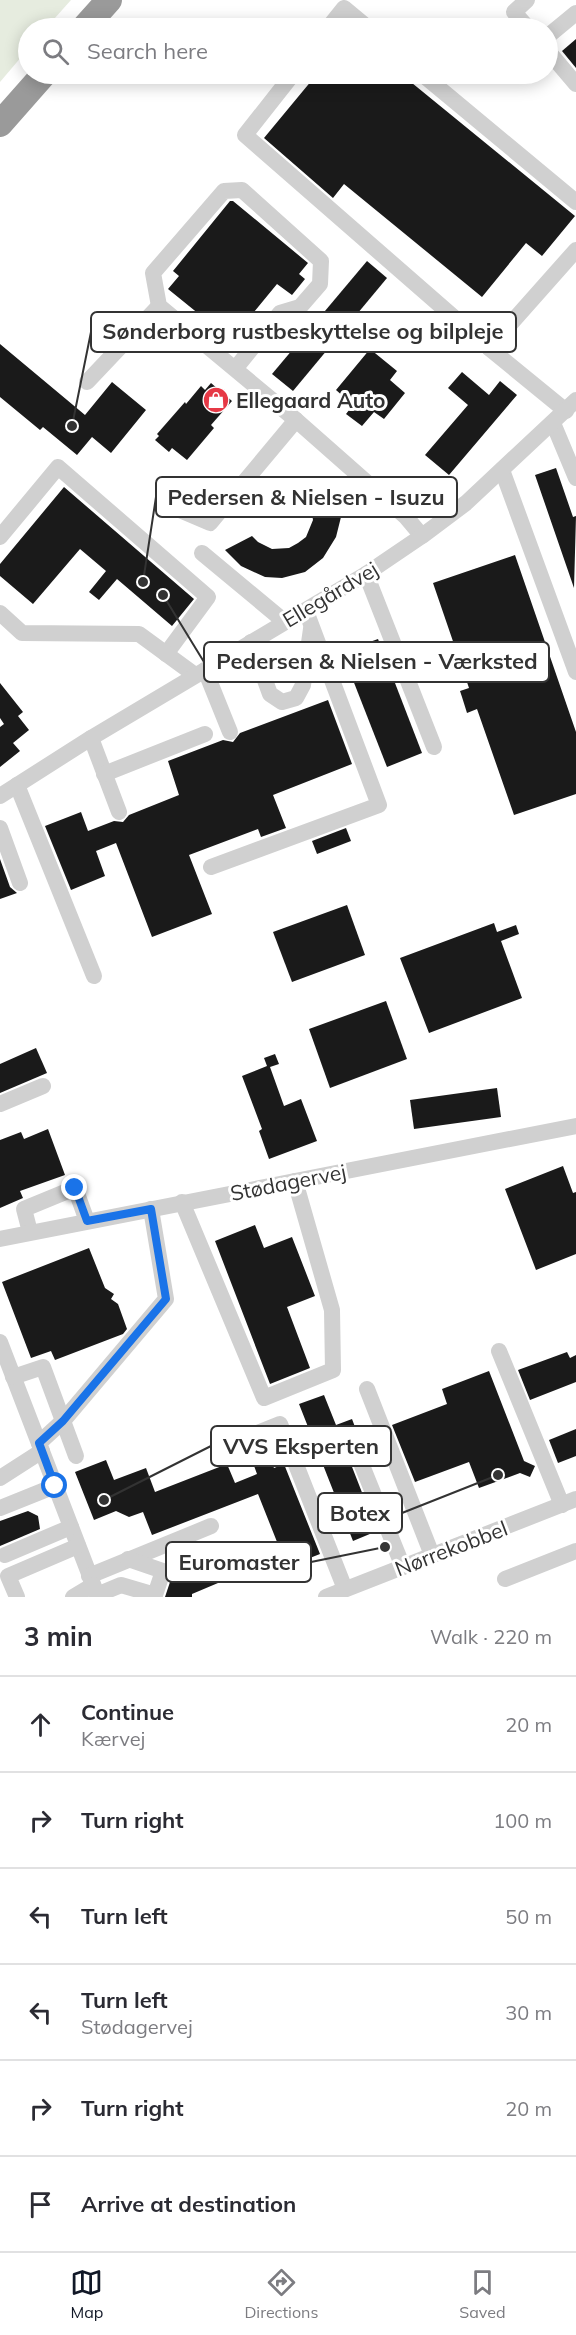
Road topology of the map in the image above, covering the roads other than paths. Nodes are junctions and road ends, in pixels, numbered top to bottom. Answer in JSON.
{"nodes":[{"id":1,"x":109,"y":0,"type":"edge"},
{"id":2,"x":527,"y":0,"type":"edge"},
{"id":3,"x":576,"y":13,"type":"edge"},
{"id":4,"x":93,"y":18,"type":"edge"},
{"id":5,"x":336,"y":18,"type":"edge"},
{"id":6,"x":356,"y":18,"type":"edge"},
{"id":7,"x":519,"y":18,"type":"edge"},
{"id":8,"x":558,"y":28,"type":"edge"},
{"id":9,"x":558,"y":63,"type":"edge"},
{"id":10,"x":35,"y":84,"type":"edge"},
{"id":11,"x":285,"y":84,"type":"edge"},
{"id":12,"x":434,"y":84,"type":"edge"},
{"id":13,"x":576,"y":84,"type":"edge"},
{"id":14,"x":0,"y":124,"type":"edge"},
{"id":15,"x":576,"y":202,"type":"edge"},
{"id":16,"x":576,"y":250,"type":"edge"},
{"id":17,"x":159,"y":306,"type":"junction"},
{"id":18,"x":489,"y":348,"type":"junction"},
{"id":19,"x":235,"y":369,"type":"junction"},
{"id":20,"x":87,"y":382,"type":"dead end"},
{"id":21,"x":571,"y":405,"type":"edge"},
{"id":22,"x":296,"y":420,"type":"junction"},
{"id":23,"x":553,"y":423,"type":"junction"},
{"id":24,"x":502,"y":470,"type":"junction"},
{"id":25,"x":576,"y":478,"type":"edge"},
{"id":26,"x":163,"y":503,"type":"dead end"},
{"id":27,"x":422,"y":536,"type":"junction"},
{"id":28,"x":0,"y":537,"type":"edge"},
{"id":29,"x":202,"y":553,"type":"dead end"},
{"id":30,"x":366,"y":573,"type":"junction"},
{"id":31,"x":306,"y":610,"type":"junction"},
{"id":32,"x":0,"y":613,"type":"edge"},
{"id":33,"x":285,"y":622,"type":"junction"},
{"id":34,"x":312,"y":627,"type":"junction"},
{"id":35,"x":251,"y":642,"type":"junction"},
{"id":36,"x":166,"y":654,"type":"junction"},
{"id":37,"x":576,"y":672,"type":"edge"},
{"id":38,"x":200,"y":673,"type":"junction"},
{"id":39,"x":230,"y":732,"type":"dead end"},
{"id":40,"x":205,"y":734,"type":"dead end"},
{"id":41,"x":91,"y":738,"type":"junction"},
{"id":42,"x":434,"y":747,"type":"dead end"},
{"id":43,"x":104,"y":774,"type":"junction"},
{"id":44,"x":17,"y":785,"type":"junction"},
{"id":45,"x":0,"y":796,"type":"edge"},
{"id":46,"x":119,"y":812,"type":"dead end"},
{"id":47,"x":0,"y":828,"type":"edge"},
{"id":48,"x":211,"y":867,"type":"dead end"},
{"id":49,"x":20,"y":883,"type":"dead end"},
{"id":50,"x":94,"y":976,"type":"dead end"},
{"id":51,"x":43,"y":1086,"type":"dead end"},
{"id":52,"x":0,"y":1104,"type":"edge"},
{"id":53,"x":576,"y":1126,"type":"edge"},
{"id":54,"x":295,"y":1180,"type":"junction"},
{"id":55,"x":182,"y":1203,"type":"junction"},
{"id":56,"x":151,"y":1209,"type":"junction"},
{"id":57,"x":87,"y":1221,"type":"junction"},
{"id":58,"x":30,"y":1232,"type":"junction"},
{"id":59,"x":0,"y":1239,"type":"edge"},
{"id":60,"x":0,"y":1343,"type":"edge"},
{"id":61,"x":499,"y":1351,"type":"dead end"},
{"id":62,"x":13,"y":1377,"type":"junction"},
{"id":63,"x":367,"y":1389,"type":"dead end"},
{"id":64,"x":63,"y":1421,"type":"junction"},
{"id":65,"x":237,"y":1441,"type":"dead end"},
{"id":66,"x":40,"y":1447,"type":"junction"},
{"id":67,"x":76,"y":1456,"type":"dead end"},
{"id":68,"x":359,"y":1458,"type":"dead end"},
{"id":69,"x":0,"y":1478,"type":"edge"},
{"id":70,"x":55,"y":1486,"type":"junction"},
{"id":71,"x":569,"y":1502,"type":"edge"},
{"id":72,"x":0,"y":1508,"type":"edge"},
{"id":73,"x":212,"y":1526,"type":"dead end"},
{"id":74,"x":71,"y":1527,"type":"junction"},
{"id":75,"x":78,"y":1546,"type":"junction"},
{"id":76,"x":576,"y":1551,"type":"edge"},
{"id":77,"x":5,"y":1555,"type":"dead end"},
{"id":78,"x":432,"y":1555,"type":"junction"},
{"id":79,"x":128,"y":1559,"type":"junction"},
{"id":80,"x":403,"y":1567,"type":"junction"},
{"id":81,"x":505,"y":1579,"type":"dead end"},
{"id":82,"x":94,"y":1588,"type":"edge"},
{"id":83,"x":345,"y":1589,"type":"junction"},
{"id":84,"x":17,"y":1597,"type":"edge"},
{"id":85,"x":73,"y":1597,"type":"edge"},
{"id":86,"x":326,"y":1597,"type":"edge"}],
"edges":[{"from":1,"to":4,"type":"highway"},
{"from":2,"to":7,"type":"street"},
{"from":3,"to":8,"type":"street"},
{"from":5,"to":6,"type":"street"},
{"from":9,"to":13,"type":"street"},
{"from":10,"to":14,"type":"highway"},
{"from":11,"to":18,"type":"street"},
{"from":12,"to":15,"type":"street"},
{"from":16,"to":18,"type":"street"},
{"from":17,"to":19,"type":"street"},
{"from":17,"to":19,"type":"street"},
{"from":17,"to":20,"type":"street"},
{"from":18,"to":21,"type":"street"},
{"from":19,"to":22,"type":"street"},
{"from":21,"to":23,"type":"street","name":"Ellegårdvej"},
{"from":22,"to":26,"type":"street"},
{"from":22,"to":27,"type":"street"},
{"from":23,"to":24,"type":"street","name":"Ellegårdvej"},
{"from":23,"to":25,"type":"street"},
{"from":24,"to":27,"type":"street","name":"Ellegårdvej"},
{"from":24,"to":37,"type":"street"},
{"from":27,"to":30,"type":"street","name":"Ellegårdvej"},
{"from":28,"to":36,"type":"street"},
{"from":29,"to":33,"type":"street"},
{"from":30,"to":31,"type":"street","name":"Ellegårdvej"},
{"from":30,"to":42,"type":"street"},
{"from":31,"to":33,"type":"street","name":"Ellegårdvej"},
{"from":31,"to":34,"type":"street"},
{"from":32,"to":36,"type":"street"},
{"from":33,"to":35,"type":"street","name":"Ellegårdvej"},
{"from":34,"to":35,"type":"street"},
{"from":34,"to":48,"type":"street"},
{"from":35,"to":38,"type":"street","name":"Ellegårdvej"},
{"from":36,"to":38,"type":"street"},
{"from":38,"to":39,"type":"street"},
{"from":38,"to":41,"type":"street","name":"Ellegårdvej"},
{"from":40,"to":43,"type":"street"},
{"from":41,"to":43,"type":"street"},
{"from":41,"to":44,"type":"street","name":"Ellegårdvej"},
{"from":43,"to":46,"type":"street"},
{"from":44,"to":45,"type":"street","name":"Ellegårdvej"},
{"from":44,"to":50,"type":"street"},
{"from":47,"to":49,"type":"street"},
{"from":51,"to":52,"type":"street"},
{"from":53,"to":54,"type":"street","name":"Stødagervej"},
{"from":54,"to":55,"type":"street","name":"Stødagervej"},
{"from":54,"to":55,"type":"street"},
{"from":55,"to":56,"type":"street","name":"Stødagervej"},
{"from":56,"to":57,"type":"street","name":"Stødagervej"},
{"from":56,"to":64,"type":"street"},
{"from":57,"to":58,"type":"street","name":"Stødagervej"},
{"from":57,"to":58,"type":"street"},
{"from":58,"to":59,"type":"street","name":"Stødagervej"},
{"from":60,"to":62,"type":"street"},
{"from":61,"to":71,"type":"street"},
{"from":62,"to":64,"type":"street"},
{"from":62,"to":66,"type":"street"},
{"from":63,"to":78,"type":"street"},
{"from":64,"to":66,"type":"street"},
{"from":64,"to":67,"type":"street"},
{"from":65,"to":83,"type":"street"},
{"from":66,"to":69,"type":"street"},
{"from":66,"to":70,"type":"street"},
{"from":68,"to":80,"type":"street"},
{"from":70,"to":72,"type":"street"},
{"from":70,"to":74,"type":"street"},
{"from":71,"to":78,"type":"street","name":"Nørrekobbel"},
{"from":73,"to":79,"type":"street"},
{"from":74,"to":75,"type":"street"},
{"from":74,"to":77,"type":"street"},
{"from":75,"to":82,"type":"street"},
{"from":75,"to":84,"type":"street"},
{"from":76,"to":81,"type":"street"},
{"from":78,"to":80,"type":"street","name":"Nørrekobbel"},
{"from":79,"to":82,"type":"street"},
{"from":79,"to":82,"type":"street"},
{"from":80,"to":83,"type":"street","name":"Nørrekobbel"},
{"from":82,"to":85,"type":"street"},
{"from":83,"to":86,"type":"street","name":"Nørrekobbel"}]}
